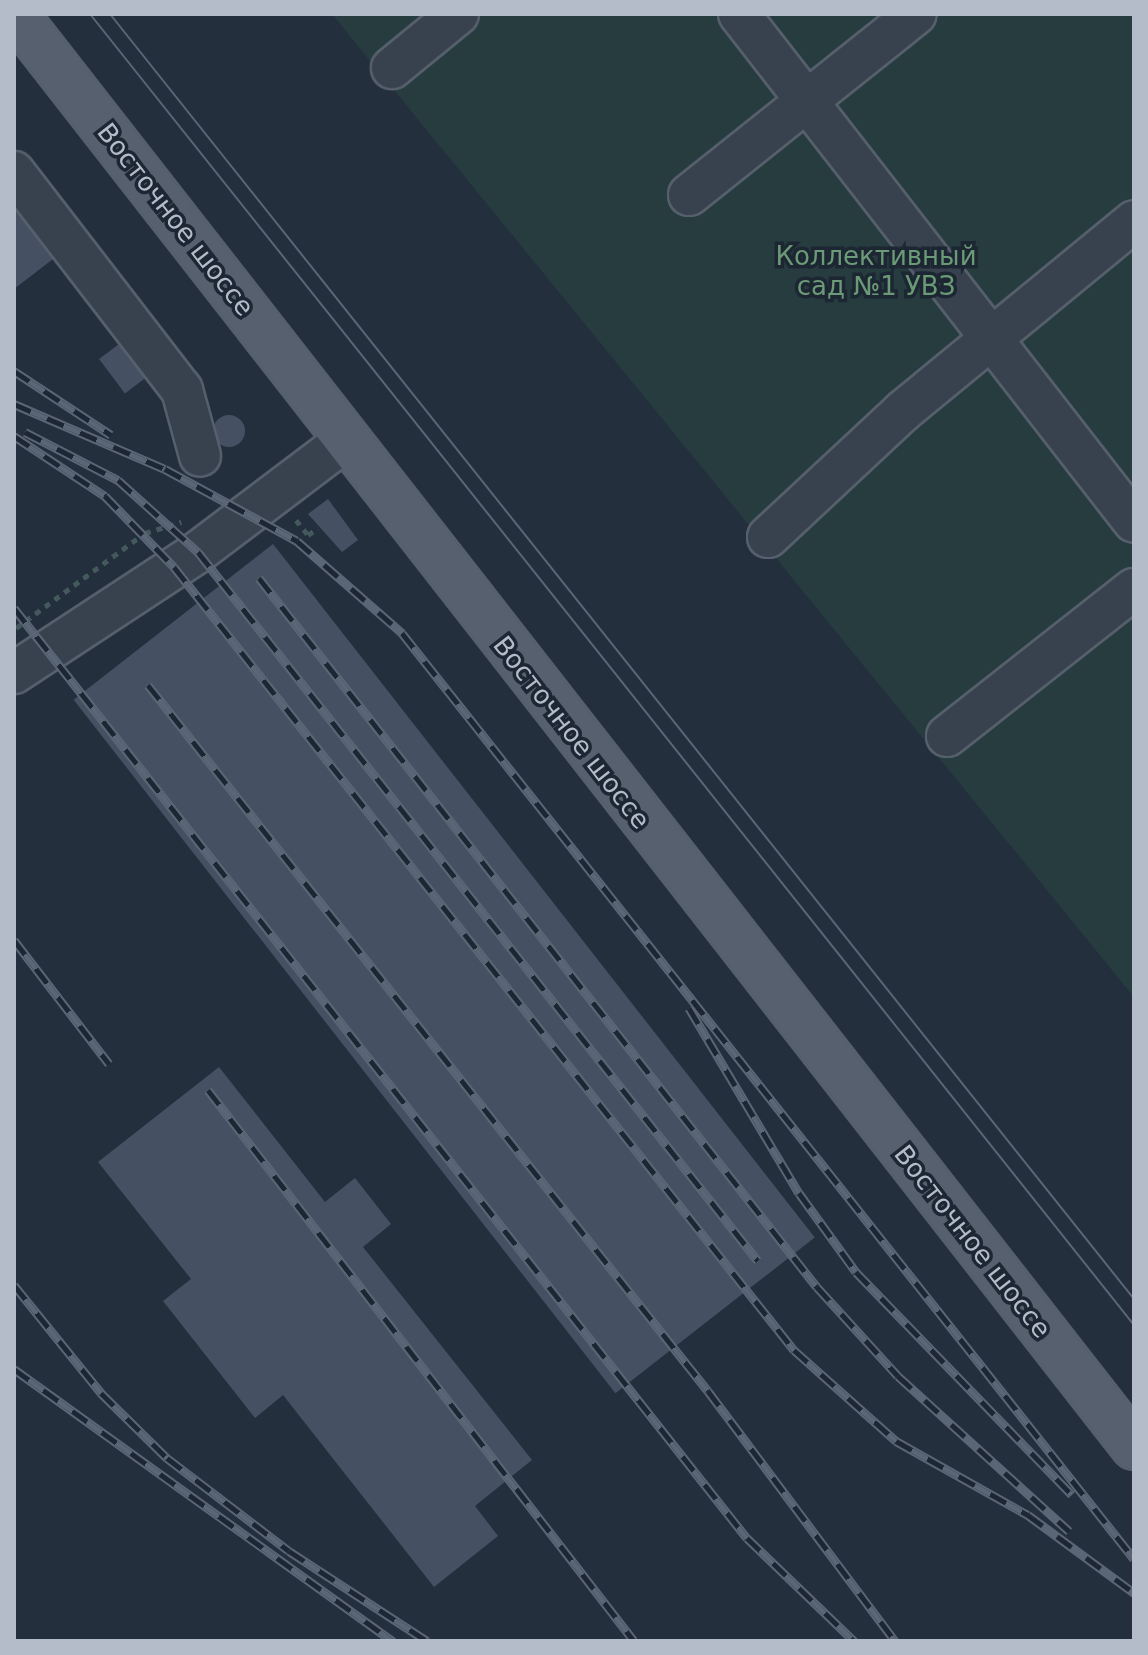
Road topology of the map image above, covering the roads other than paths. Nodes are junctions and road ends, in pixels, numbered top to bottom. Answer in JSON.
{"nodes":[{"id":1,"x":15,"y":14,"type":"edge"},
{"id":2,"x":458,"y":14,"type":"edge"},
{"id":3,"x":739,"y":14,"type":"edge"},
{"id":4,"x":916,"y":14,"type":"edge"},
{"id":5,"x":392,"y":68,"type":"dead end"},
{"id":6,"x":808,"y":102,"type":"junction"},
{"id":7,"x":14,"y":172,"type":"edge"},
{"id":8,"x":689,"y":195,"type":"dead end"},
{"id":9,"x":1134,"y":221,"type":"edge"},
{"id":10,"x":989,"y":337,"type":"junction"},
{"id":11,"x":345,"y":441,"type":"junction"},
{"id":12,"x":200,"y":456,"type":"dead end"},
{"id":13,"x":1134,"y":522,"type":"edge"},
{"id":14,"x":768,"y":537,"type":"dead end"},
{"id":15,"x":1134,"y":589,"type":"edge"},
{"id":16,"x":14,"y":673,"type":"edge"},
{"id":17,"x":947,"y":736,"type":"dead end"},
{"id":18,"x":1134,"y":1447,"type":"edge"}],
"edges":[{"from":1,"to":11,"type":"main road","name":"Восточное шоссе"},
{"from":2,"to":5,"type":"street"},
{"from":3,"to":6,"type":"street"},
{"from":4,"to":6,"type":"street"},
{"from":6,"to":8,"type":"street"},
{"from":6,"to":10,"type":"street"},
{"from":7,"to":12,"type":"street"},
{"from":9,"to":10,"type":"street"},
{"from":10,"to":13,"type":"street"},
{"from":10,"to":14,"type":"street"},
{"from":11,"to":16,"type":"street"},
{"from":11,"to":18,"type":"main road","name":"Восточное шоссе"},
{"from":15,"to":17,"type":"street"}]}
